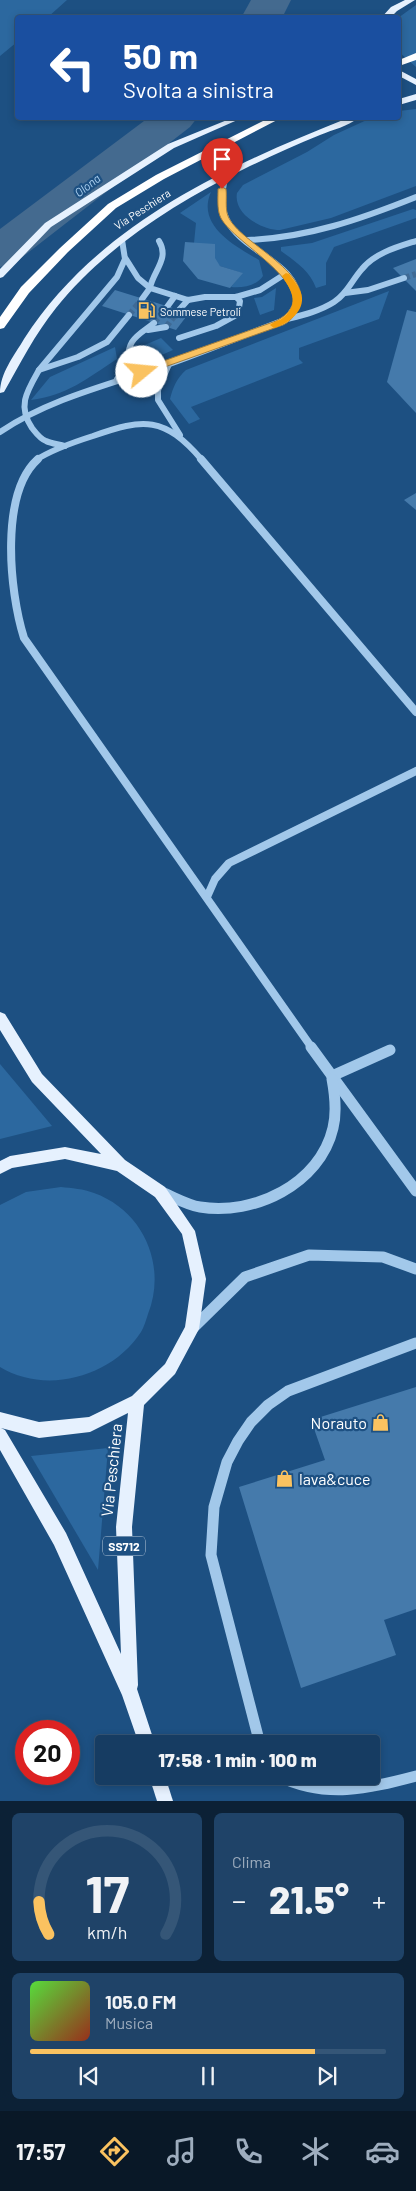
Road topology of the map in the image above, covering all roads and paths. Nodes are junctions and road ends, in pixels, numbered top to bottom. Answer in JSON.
{"nodes":[{"id":1,"x":411,"y":0,"type":"edge"},
{"id":2,"x":388,"y":3,"type":"dead end"},
{"id":3,"x":387,"y":15,"type":"edge"},
{"id":4,"x":388,"y":15,"type":"edge"},
{"id":5,"x":416,"y":56,"type":"edge"},
{"id":6,"x":401,"y":62,"type":"edge"},
{"id":7,"x":401,"y":73,"type":"edge"},
{"id":8,"x":416,"y":82,"type":"edge"},
{"id":9,"x":416,"y":97,"type":"edge"},
{"id":10,"x":401,"y":101,"type":"edge"},
{"id":11,"x":233,"y":120,"type":"edge"},
{"id":12,"x":272,"y":120,"type":"edge"},
{"id":13,"x":349,"y":120,"type":"edge"},
{"id":14,"x":226,"y":176,"type":"junction"},
{"id":15,"x":416,"y":197,"type":"edge"},
{"id":16,"x":122,"y":240,"type":"junction"},
{"id":17,"x":247,"y":240,"type":"junction"},
{"id":18,"x":159,"y":241,"type":"dead end"},
{"id":19,"x":416,"y":241,"type":"edge"},
{"id":20,"x":126,"y":260,"type":"junction"},
{"id":21,"x":285,"y":274,"type":"junction"},
{"id":22,"x":0,"y":275,"type":"edge"},
{"id":23,"x":404,"y":278,"type":"tunnel mouth"},
{"id":24,"x":150,"y":288,"type":"junction"},
{"id":25,"x":345,"y":293,"type":"junction"},
{"id":26,"x":175,"y":296,"type":"junction"},
{"id":27,"x":236,"y":297,"type":"junction"},
{"id":28,"x":142,"y":299,"type":"tunnel mouth"},
{"id":29,"x":188,"y":300,"type":"junction"},
{"id":30,"x":167,"y":307,"type":"tunnel mouth"},
{"id":31,"x":179,"y":310,"type":"tunnel mouth"},
{"id":32,"x":129,"y":315,"type":"tunnel mouth"},
{"id":33,"x":287,"y":319,"type":"junction"},
{"id":34,"x":154,"y":323,"type":"tunnel mouth"},
{"id":35,"x":0,"y":325,"type":"edge"},
{"id":36,"x":166,"y":327,"type":"tunnel mouth"},
{"id":37,"x":148,"y":330,"type":"junction"},
{"id":38,"x":180,"y":338,"type":"dead end"},
{"id":39,"x":169,"y":364,"type":"junction"},
{"id":40,"x":40,"y":370,"type":"junction"},
{"id":41,"x":113,"y":382,"type":"junction"},
{"id":42,"x":0,"y":390,"type":"edge"},
{"id":43,"x":24,"y":416,"type":"junction"},
{"id":44,"x":0,"y":432,"type":"edge"},
{"id":45,"x":182,"y":438,"type":"junction"},
{"id":46,"x":69,"y":446,"type":"junction"},
{"id":47,"x":416,"y":712,"type":"edge"},
{"id":48,"x":416,"y":771,"type":"edge"},
{"id":49,"x":206,"y":898,"type":"junction"},
{"id":50,"x":0,"y":1018,"type":"edge"},
{"id":51,"x":390,"y":1050,"type":"dead end"},
{"id":52,"x":332,"y":1076,"type":"junction"},
{"id":53,"x":120,"y":1164,"type":"junction"},
{"id":54,"x":0,"y":1168,"type":"edge"},
{"id":55,"x":416,"y":1190,"type":"edge"},
{"id":56,"x":160,"y":1192,"type":"junction"},
{"id":57,"x":416,"y":1269,"type":"edge"},
{"id":58,"x":192,"y":1329,"type":"junction"},
{"id":59,"x":416,"y":1343,"type":"edge"},
{"id":60,"x":137,"y":1401,"type":"junction"},
{"id":61,"x":0,"y":1420,"type":"edge"},
{"id":62,"x":0,"y":1435,"type":"edge"},
{"id":63,"x":130,"y":1693,"type":"junction"},
{"id":64,"x":143,"y":1735,"type":"edge"},
{"id":65,"x":258,"y":1735,"type":"edge"},
{"id":66,"x":416,"y":1776,"type":"edge"},
{"id":67,"x":160,"y":1785,"type":"edge"},
{"id":68,"x":293,"y":1785,"type":"edge"},
{"id":69,"x":379,"y":1785,"type":"edge"},
{"id":70,"x":380,"y":1785,"type":"edge"},
{"id":71,"x":164,"y":1801,"type":"edge"}],
"edges":[{"from":1,"to":4,"type":"main road"},
{"from":2,"to":3,"type":"main road"},
{"from":5,"to":6,"type":"highway"},
{"from":7,"to":8,"type":"main road"},
{"from":9,"to":10,"type":"main road"},
{"from":11,"to":22,"type":"main road"},
{"from":12,"to":35,"type":"highway"},
{"from":13,"to":14,"type":"main road","name":"Via Peschiera"},
{"from":14,"to":16,"type":"main road","name":"Via Peschiera"},
{"from":14,"to":17,"type":"lane"},
{"from":15,"to":17,"type":"lane"},
{"from":16,"to":20,"type":"lane"},
{"from":16,"to":42,"type":"main road","name":"Via Peschiera"},
{"from":17,"to":21,"type":"lane"},
{"from":18,"to":24,"type":"lane"},
{"from":19,"to":25,"type":"lane"},
{"from":20,"to":24,"type":"lane"},
{"from":20,"to":40,"type":"lane"},
{"from":21,"to":27,"type":"lane"},
{"from":21,"to":33,"type":"lane"},
{"from":23,"to":25,"type":"lane"},
{"from":24,"to":26,"type":"lane"},
{"from":24,"to":28,"type":"lane"},
{"from":25,"to":33,"type":"lane"},
{"from":26,"to":29,"type":"lane"},
{"from":26,"to":30,"type":"lane"},
{"from":27,"to":29,"type":"lane"},
{"from":27,"to":38,"type":"lane"},
{"from":29,"to":31,"type":"lane"},
{"from":32,"to":40,"type":"lane"},
{"from":33,"to":39,"type":"lane"},
{"from":34,"to":37,"type":"lane"},
{"from":36,"to":37,"type":"lane"},
{"from":37,"to":41,"type":"lane"},
{"from":39,"to":41,"type":"lane"},
{"from":39,"to":45,"type":"lane"},
{"from":40,"to":43,"type":"lane"},
{"from":41,"to":43,"type":"lane"},
{"from":43,"to":44,"type":"lane"},
{"from":43,"to":46,"type":"lane"},
{"from":45,"to":46,"type":"lane"},
{"from":45,"to":47,"type":"lane"},
{"from":46,"to":49,"type":"lane"},
{"from":48,"to":49,"type":"lane"},
{"from":49,"to":52,"type":"lane"},
{"from":50,"to":53,"type":"main road","name":"Via Peschiera"},
{"from":51,"to":52,"type":"lane"},
{"from":52,"to":55,"type":"lane"},
{"from":52,"to":56,"type":"lane"},
{"from":53,"to":54,"type":"main road","name":"Via Peschiera"},
{"from":53,"to":56,"type":"main road","name":"Via Peschiera"},
{"from":56,"to":58,"type":"main road","name":"Via Peschiera"},
{"from":57,"to":58,"type":"lane"},
{"from":58,"to":60,"type":"main road","name":"Via Peschiera"},
{"from":59,"to":65,"type":"lane"},
{"from":60,"to":61,"type":"main road","name":"Via Peschiera"},
{"from":60,"to":63,"type":"main road","name":"Via Peschiera","number":"SS712"},
{"from":62,"to":63,"type":"main road","name":"Via Peschiera","number":"SS712"},
{"from":63,"to":64,"type":"main road","name":"Via Peschiera","number":"SS712"},
{"from":66,"to":70,"type":"lane"},
{"from":67,"to":71,"type":"main road"},
{"from":68,"to":69,"type":"lane"}]}
